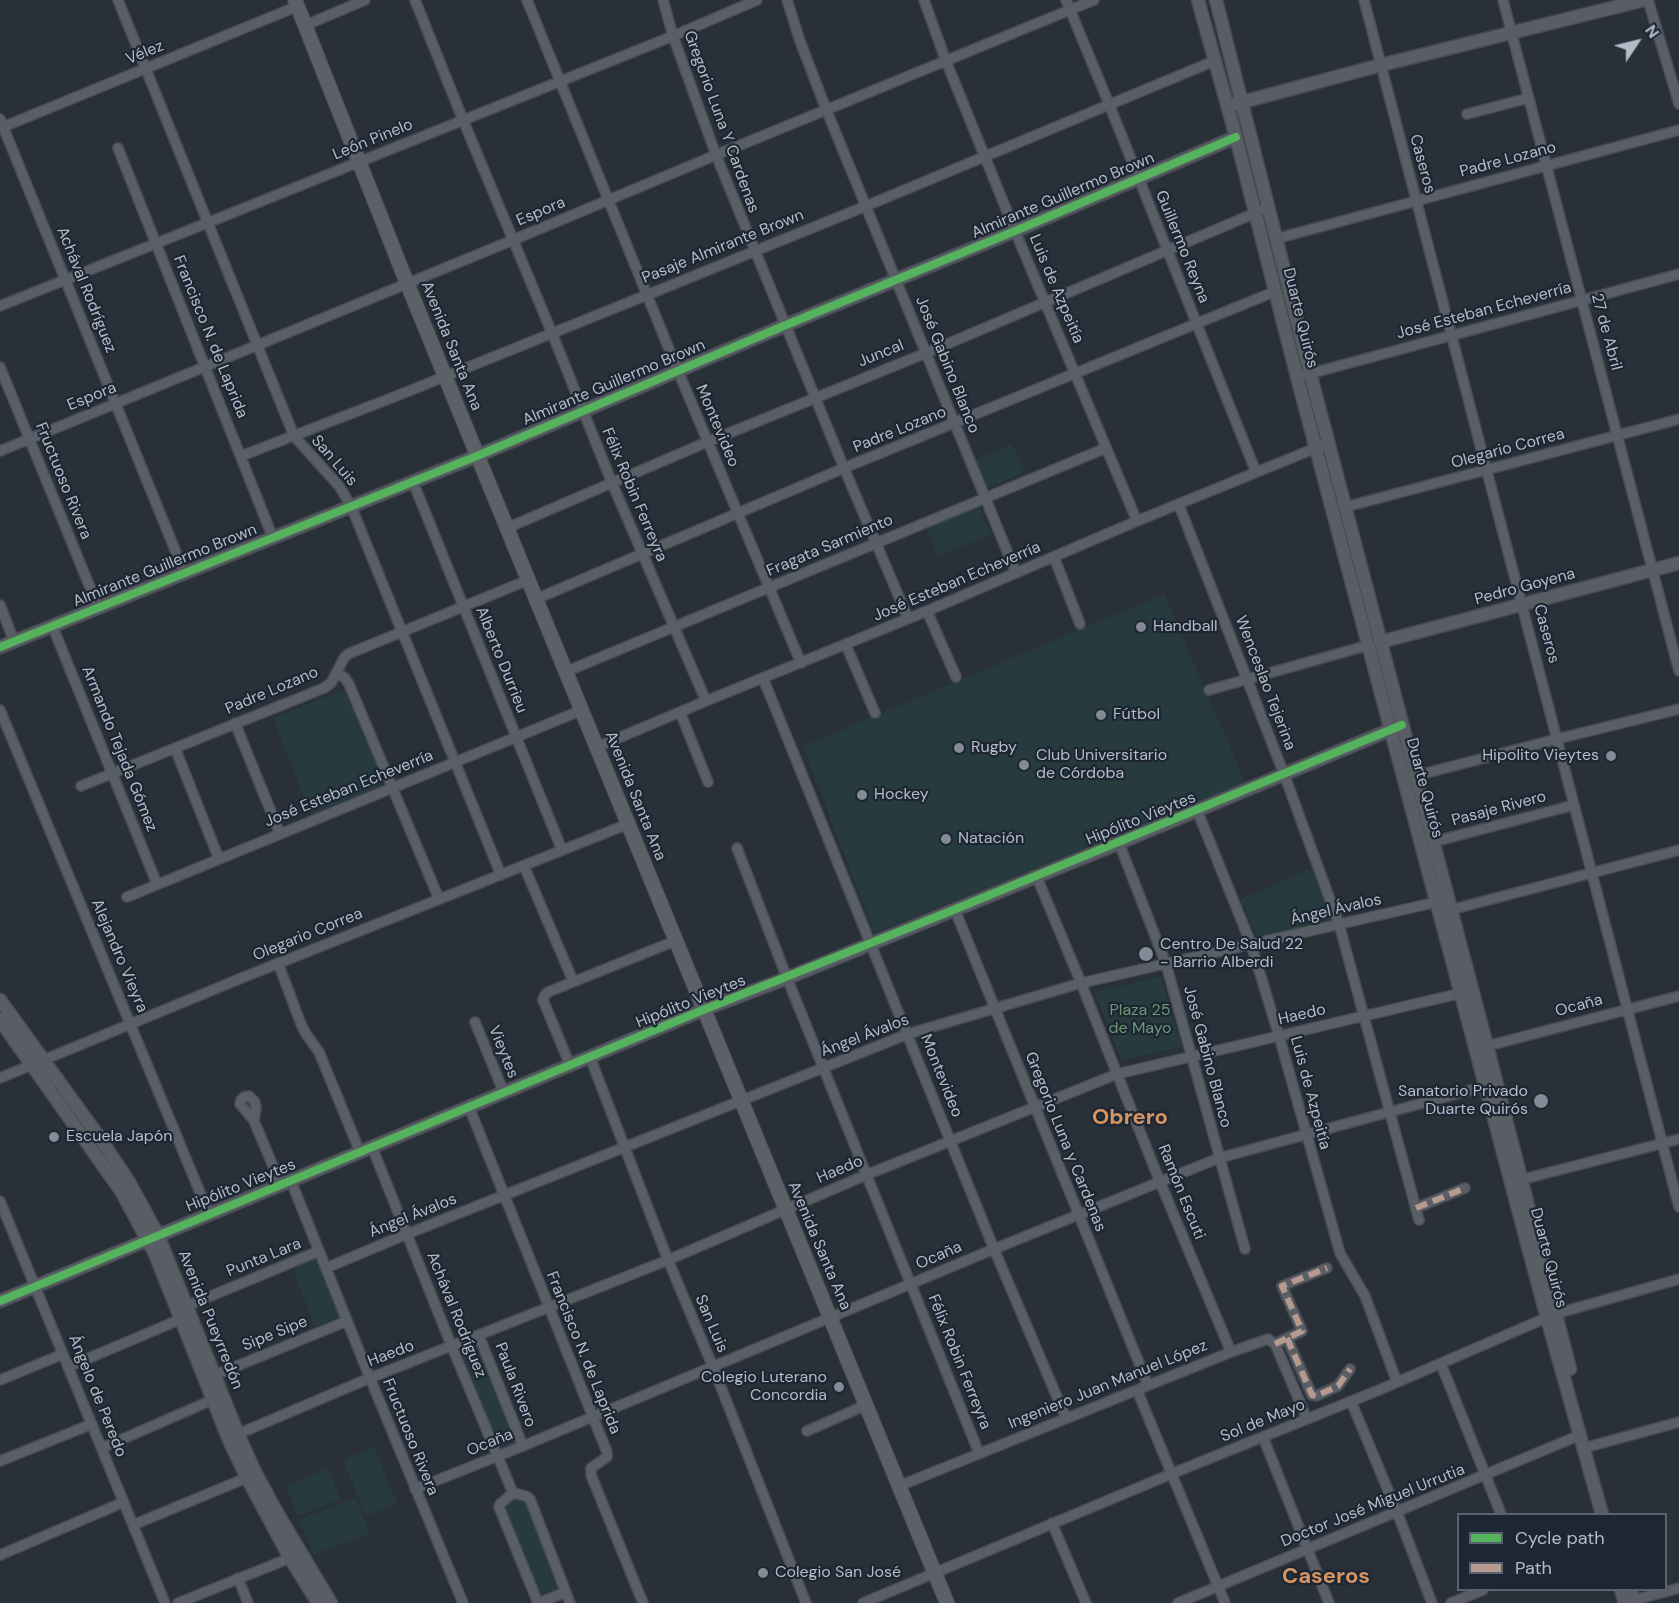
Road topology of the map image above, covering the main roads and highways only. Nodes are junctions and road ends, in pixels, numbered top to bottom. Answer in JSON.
{"nodes":[{"id":1,"x":1198,"y":0,"type":"edge"},
{"id":2,"x":1216,"y":0,"type":"edge"},
{"id":3,"x":1644,"y":0,"type":"edge"},
{"id":4,"x":297,"y":3,"type":"edge"},
{"id":5,"x":1240,"y":102,"type":"junction"},
{"id":6,"x":1227,"y":105,"type":"junction"},
{"id":7,"x":1236,"y":137,"type":"junction"},
{"id":8,"x":1261,"y":210,"type":"junction"},
{"id":9,"x":1304,"y":375,"type":"junction"},
{"id":10,"x":1322,"y":445,"type":"junction"},
{"id":11,"x":477,"y":456,"type":"junction"},
{"id":12,"x":1679,"y":563,"type":"edge"},
{"id":13,"x":1375,"y":644,"type":"junction"},
{"id":14,"x":0,"y":647,"type":"edge"},
{"id":15,"x":1397,"y":727,"type":"junction"},
{"id":16,"x":1410,"y":778,"type":"junction"},
{"id":17,"x":1466,"y":991,"type":"junction"},
{"id":18,"x":0,"y":1000,"type":"edge"},
{"id":19,"x":703,"y":1010,"type":"junction"},
{"id":20,"x":0,"y":1020,"type":"edge"},
{"id":21,"x":38,"y":1063,"type":"junction"},
{"id":22,"x":1516,"y":1181,"type":"junction"},
{"id":23,"x":153,"y":1237,"type":"junction"},
{"id":24,"x":0,"y":1301,"type":"edge"},
{"id":25,"x":1551,"y":1316,"type":"junction"},
{"id":26,"x":252,"y":1476,"type":"junction"},
{"id":27,"x":1601,"y":1513,"type":"edge"},
{"id":28,"x":1609,"y":1513,"type":"edge"},
{"id":29,"x":318,"y":1603,"type":"edge"},
{"id":30,"x":331,"y":1603,"type":"edge"},
{"id":31,"x":947,"y":1603,"type":"edge"}],
"edges":[{"from":1,"to":6,"type":"main road","name":"Duarte Quirós"},
{"from":2,"to":5,"type":"main road","name":"Duarte Quirós"},
{"from":3,"to":5,"type":"main road"},
{"from":4,"to":11,"type":"main road","name":"Avenida Santa Ana"},
{"from":5,"to":6,"type":"main road"},
{"from":5,"to":8,"type":"main road","name":"Duarte Quirós"},
{"from":6,"to":7,"type":"main road","name":"Duarte Quirós"},
{"from":7,"to":8,"type":"main road","name":"Duarte Quirós"},
{"from":7,"to":11,"type":"main road","name":"Almirante Guillermo Brown"},
{"from":8,"to":9,"type":"main road","name":"Duarte Quirós"},
{"from":8,"to":9,"type":"main road","name":"Duarte Quirós"},
{"from":9,"to":10,"type":"main road","name":"Duarte Quirós"},
{"from":10,"to":13,"type":"main road","name":"Duarte Quirós"},
{"from":10,"to":13,"type":"main road","name":"Duarte Quirós"},
{"from":11,"to":14,"type":"main road","name":"Almirante Guillermo Brown"},
{"from":11,"to":19,"type":"main road","name":"Avenida Santa Ana"},
{"from":12,"to":13,"type":"main road","name":"Pedro Goyena"},
{"from":13,"to":15,"type":"main road","name":"Duarte Quirós"},
{"from":15,"to":16,"type":"main road","name":"Duarte Quirós"},
{"from":15,"to":19,"type":"main road","name":"Hipólito Vieytes"},
{"from":16,"to":17,"type":"main road","name":"Duarte Quirós"},
{"from":16,"to":17,"type":"main road","name":"Duarte Quirós"},
{"from":17,"to":22,"type":"main road","name":"Duarte Quirós"},
{"from":17,"to":22,"type":"main road","name":"Duarte Quirós"},
{"from":18,"to":21,"type":"main road","name":"Avenida Pueyrredón"},
{"from":19,"to":23,"type":"main road","name":"Hipólito Vieytes"},
{"from":19,"to":31,"type":"main road","name":"Avenida Santa Ana"},
{"from":20,"to":21,"type":"main road","name":"Avenida Pueyrredón"},
{"from":21,"to":23,"type":"main road","name":"Avenida Pueyrredón"},
{"from":22,"to":25,"type":"main road","name":"Duarte Quirós"},
{"from":23,"to":24,"type":"main road","name":"Hipólito Vieytes"},
{"from":23,"to":26,"type":"main road","name":"Avenida Pueyrredón"},
{"from":23,"to":26,"type":"main road","name":"Avenida Pueyrredón"},
{"from":25,"to":27,"type":"main road","name":"Duarte Quirós"},
{"from":25,"to":28,"type":"main road","name":"Duarte Quirós"},
{"from":26,"to":29,"type":"main road","name":"Avenida Pueyrredón"},
{"from":26,"to":30,"type":"main road","name":"Avenida Pueyrredón"}]}
